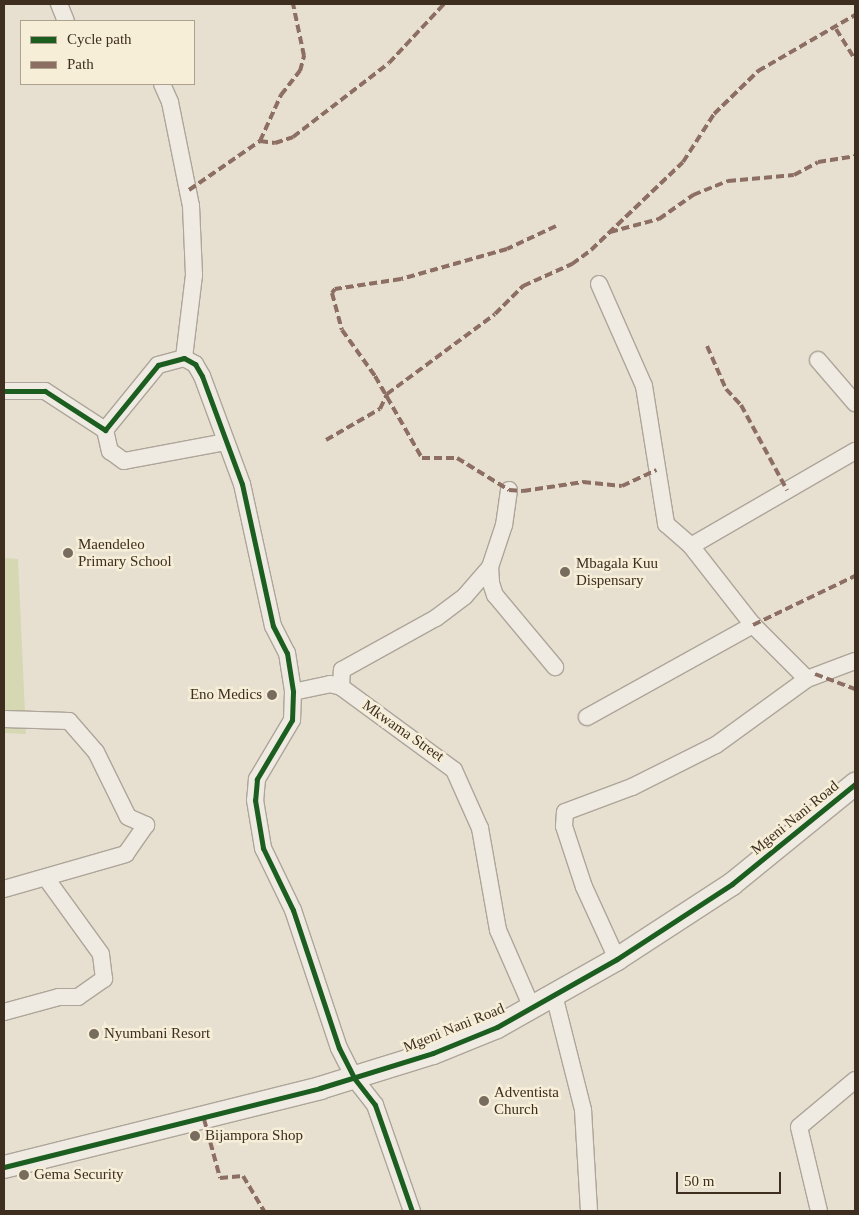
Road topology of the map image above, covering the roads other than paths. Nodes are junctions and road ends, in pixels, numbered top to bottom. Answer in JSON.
{"nodes":[{"id":1,"x":59,"y":4,"type":"edge"},
{"id":2,"x":66,"y":20,"type":"edge"},
{"id":3,"x":162,"y":85,"type":"edge"},
{"id":4,"x":599,"y":284,"type":"dead end"},
{"id":5,"x":184,"y":358,"type":"junction"},
{"id":6,"x":818,"y":360,"type":"dead end"},
{"id":7,"x":4,"y":391,"type":"edge"},
{"id":8,"x":855,"y":403,"type":"edge"},
{"id":9,"x":105,"y":430,"type":"junction"},
{"id":10,"x":226,"y":442,"type":"junction"},
{"id":11,"x":855,"y":450,"type":"edge"},
{"id":12,"x":508,"y":490,"type":"dead end"},
{"id":13,"x":691,"y":546,"type":"junction"},
{"id":14,"x":490,"y":568,"type":"junction"},
{"id":15,"x":753,"y":625,"type":"junction"},
{"id":16,"x":855,"y":661,"type":"edge"},
{"id":17,"x":555,"y":667,"type":"dead end"},
{"id":18,"x":807,"y":679,"type":"junction"},
{"id":19,"x":341,"y":687,"type":"junction"},
{"id":20,"x":293,"y":692,"type":"junction"},
{"id":21,"x":587,"y":717,"type":"dead end"},
{"id":22,"x":4,"y":719,"type":"edge"},
{"id":23,"x":855,"y":784,"type":"edge"},
{"id":24,"x":46,"y":878,"type":"junction"},
{"id":25,"x":4,"y":889,"type":"edge"},
{"id":26,"x":617,"y":959,"type":"junction"},
{"id":27,"x":554,"y":995,"type":"junction"},
{"id":28,"x":532,"y":1008,"type":"junction"},
{"id":29,"x":4,"y":1012,"type":"edge"},
{"id":30,"x":354,"y":1078,"type":"junction"},
{"id":31,"x":855,"y":1080,"type":"edge"},
{"id":32,"x":4,"y":1167,"type":"edge"},
{"id":33,"x":412,"y":1211,"type":"edge"},
{"id":34,"x":589,"y":1211,"type":"edge"},
{"id":35,"x":818,"y":1211,"type":"edge"}],
"edges":[{"from":1,"to":2,"type":"street"},
{"from":3,"to":5,"type":"street"},
{"from":4,"to":13,"type":"street"},
{"from":5,"to":9,"type":"street"},
{"from":5,"to":10,"type":"street"},
{"from":6,"to":8,"type":"street"},
{"from":7,"to":9,"type":"street"},
{"from":9,"to":10,"type":"street"},
{"from":10,"to":20,"type":"street"},
{"from":11,"to":13,"type":"street"},
{"from":12,"to":14,"type":"street"},
{"from":13,"to":15,"type":"street"},
{"from":14,"to":17,"type":"street"},
{"from":14,"to":19,"type":"street"},
{"from":15,"to":18,"type":"street"},
{"from":15,"to":21,"type":"street"},
{"from":16,"to":18,"type":"street"},
{"from":18,"to":26,"type":"street"},
{"from":19,"to":20,"type":"street"},
{"from":19,"to":28,"type":"street","name":"Mkwama Street"},
{"from":20,"to":30,"type":"street"},
{"from":22,"to":24,"type":"street"},
{"from":23,"to":26,"type":"street","name":"Mgeni Nani Road"},
{"from":24,"to":25,"type":"street"},
{"from":24,"to":29,"type":"street"},
{"from":26,"to":27,"type":"street","name":"Mgeni Nani Road"},
{"from":27,"to":28,"type":"street","name":"Mgeni Nani Road"},
{"from":27,"to":34,"type":"street"},
{"from":28,"to":30,"type":"street","name":"Mgeni Nani Road"},
{"from":30,"to":32,"type":"street","name":"Mgeni Nani Road"},
{"from":30,"to":33,"type":"street"},
{"from":31,"to":35,"type":"street"}]}
